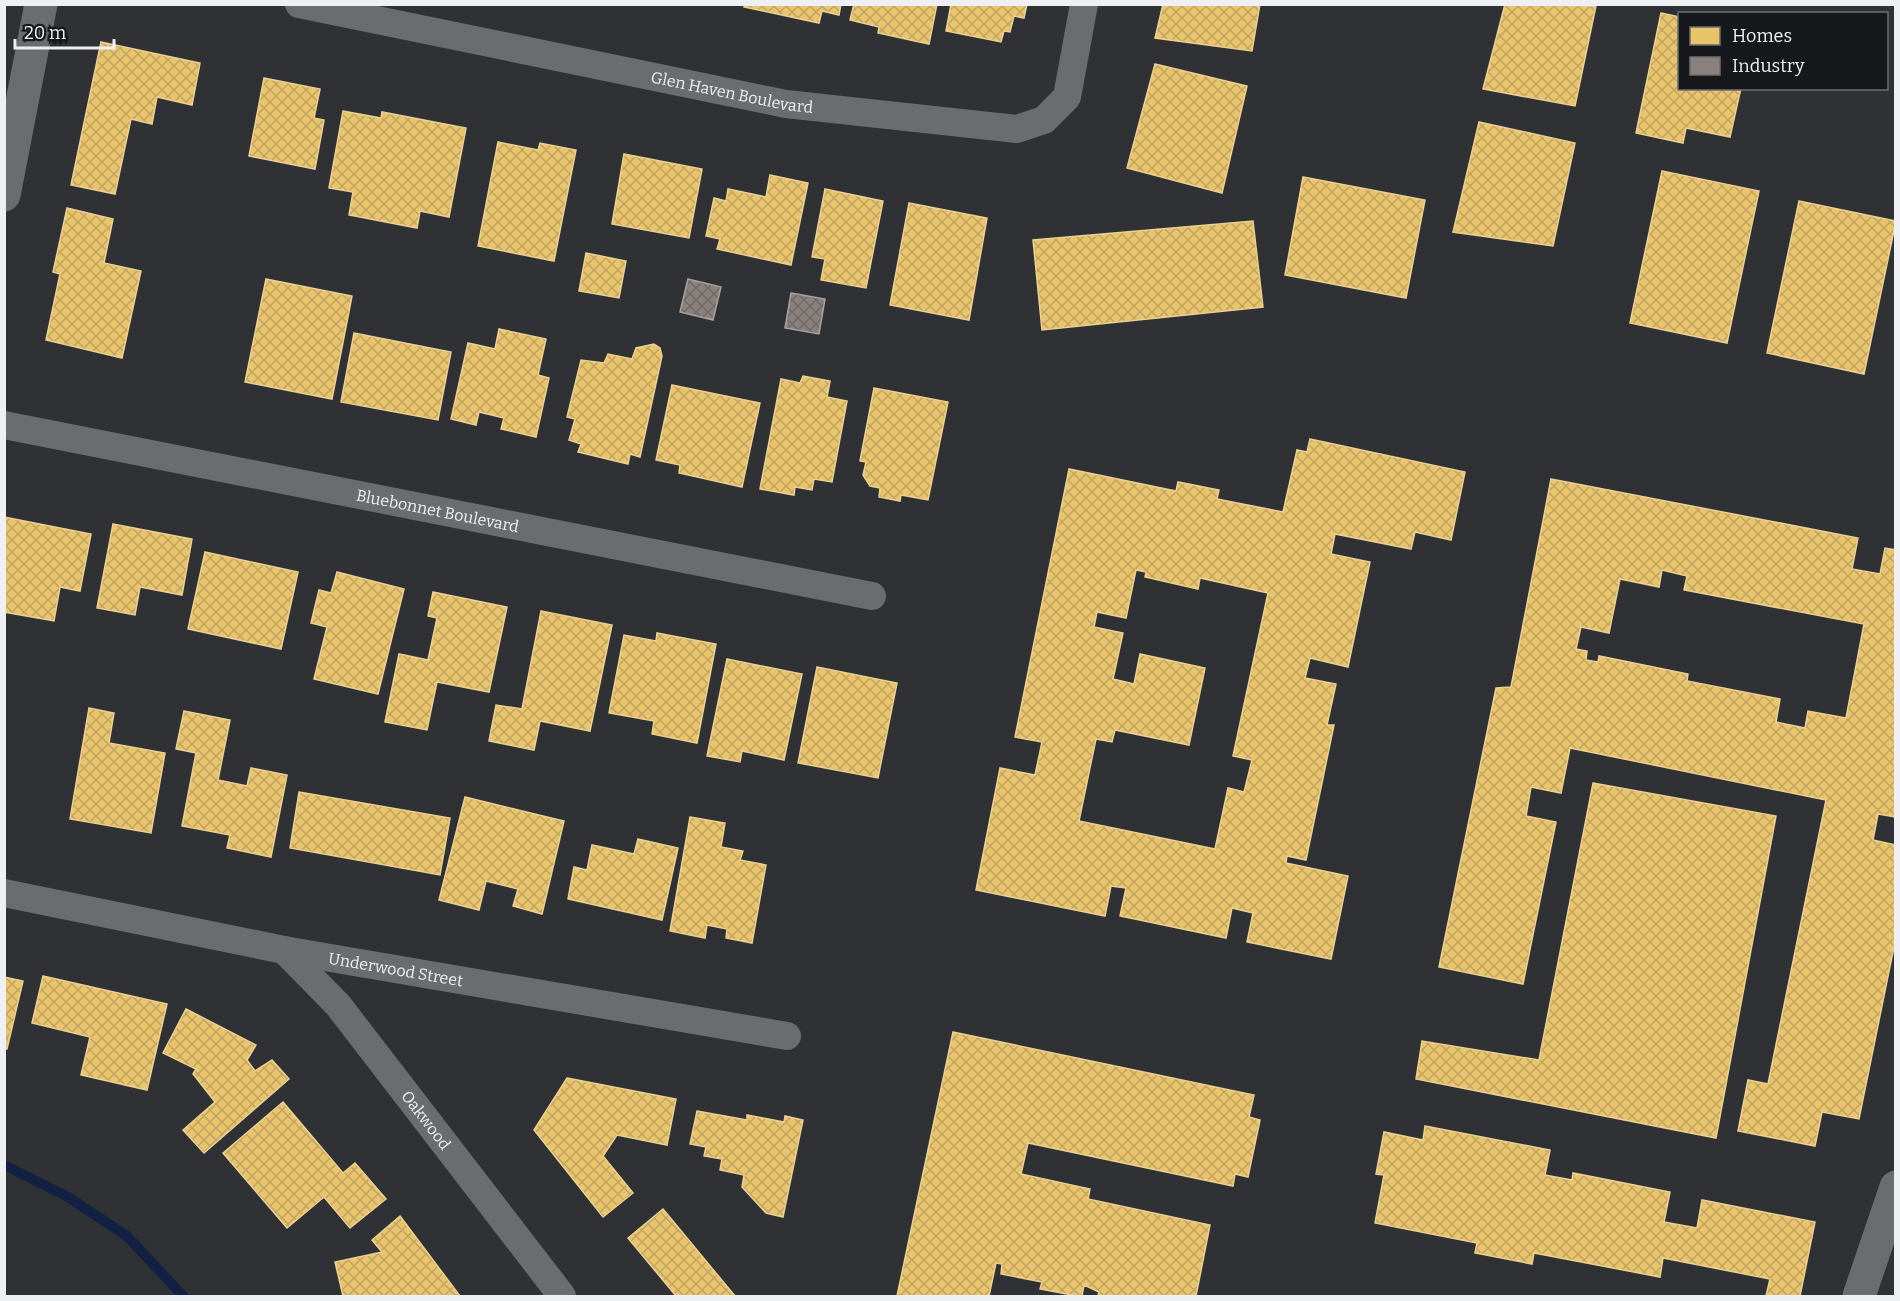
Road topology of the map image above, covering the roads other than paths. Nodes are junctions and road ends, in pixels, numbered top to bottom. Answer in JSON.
{"nodes":[{"id":1,"x":41,"y":4,"type":"edge"},
{"id":2,"x":299,"y":4,"type":"edge"},
{"id":3,"x":1084,"y":4,"type":"edge"},
{"id":4,"x":4,"y":195,"type":"edge"},
{"id":5,"x":4,"y":425,"type":"edge"},
{"id":6,"x":872,"y":596,"type":"dead end"},
{"id":7,"x":4,"y":893,"type":"edge"},
{"id":8,"x":284,"y":950,"type":"junction"},
{"id":9,"x":788,"y":1036,"type":"dead end"},
{"id":10,"x":1896,"y":1187,"type":"edge"},
{"id":11,"x":562,"y":1296,"type":"edge"},
{"id":12,"x":1859,"y":1296,"type":"edge"}],
"edges":[{"from":1,"to":4,"type":"main road"},
{"from":2,"to":3,"type":"street","name":"Glen Haven Boulevard"},
{"from":5,"to":6,"type":"street","name":"Bluebonnet Boulevard"},
{"from":7,"to":8,"type":"street","name":"Underwood Street"},
{"from":8,"to":9,"type":"street","name":"Underwood Street"},
{"from":8,"to":11,"type":"street","name":"Oakwood"},
{"from":10,"to":12,"type":"main road"}]}
